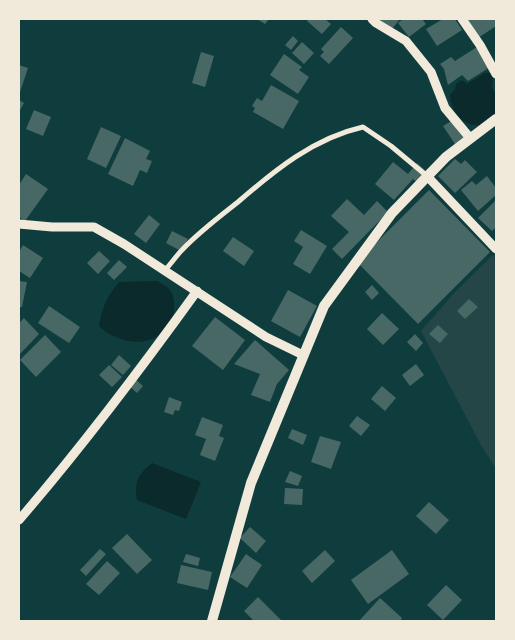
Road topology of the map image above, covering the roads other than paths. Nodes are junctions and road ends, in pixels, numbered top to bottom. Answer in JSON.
{"nodes":[{"id":1,"x":372,"y":19,"type":"edge"},
{"id":2,"x":462,"y":19,"type":"edge"},
{"id":3,"x":496,"y":74,"type":"edge"},
{"id":4,"x":496,"y":119,"type":"edge"},
{"id":5,"x":470,"y":138,"type":"junction"},
{"id":6,"x":427,"y":176,"type":"junction"},
{"id":7,"x":19,"y":224,"type":"edge"},
{"id":8,"x":496,"y":249,"type":"edge"},
{"id":9,"x":165,"y":270,"type":"junction"},
{"id":10,"x":197,"y":291,"type":"junction"},
{"id":11,"x":303,"y":355,"type":"junction"},
{"id":12,"x":19,"y":520,"type":"edge"},
{"id":13,"x":212,"y":621,"type":"edge"}],
"edges":[{"from":1,"to":5,"type":"street"},
{"from":2,"to":3,"type":"street"},
{"from":4,"to":5,"type":"main road"},
{"from":5,"to":6,"type":"main road"},
{"from":6,"to":8,"type":"street"},
{"from":6,"to":9,"type":"street"},
{"from":6,"to":11,"type":"main road"},
{"from":7,"to":9,"type":"street"},
{"from":9,"to":10,"type":"street"},
{"from":10,"to":11,"type":"street"},
{"from":10,"to":12,"type":"street"},
{"from":11,"to":13,"type":"main road"}]}
